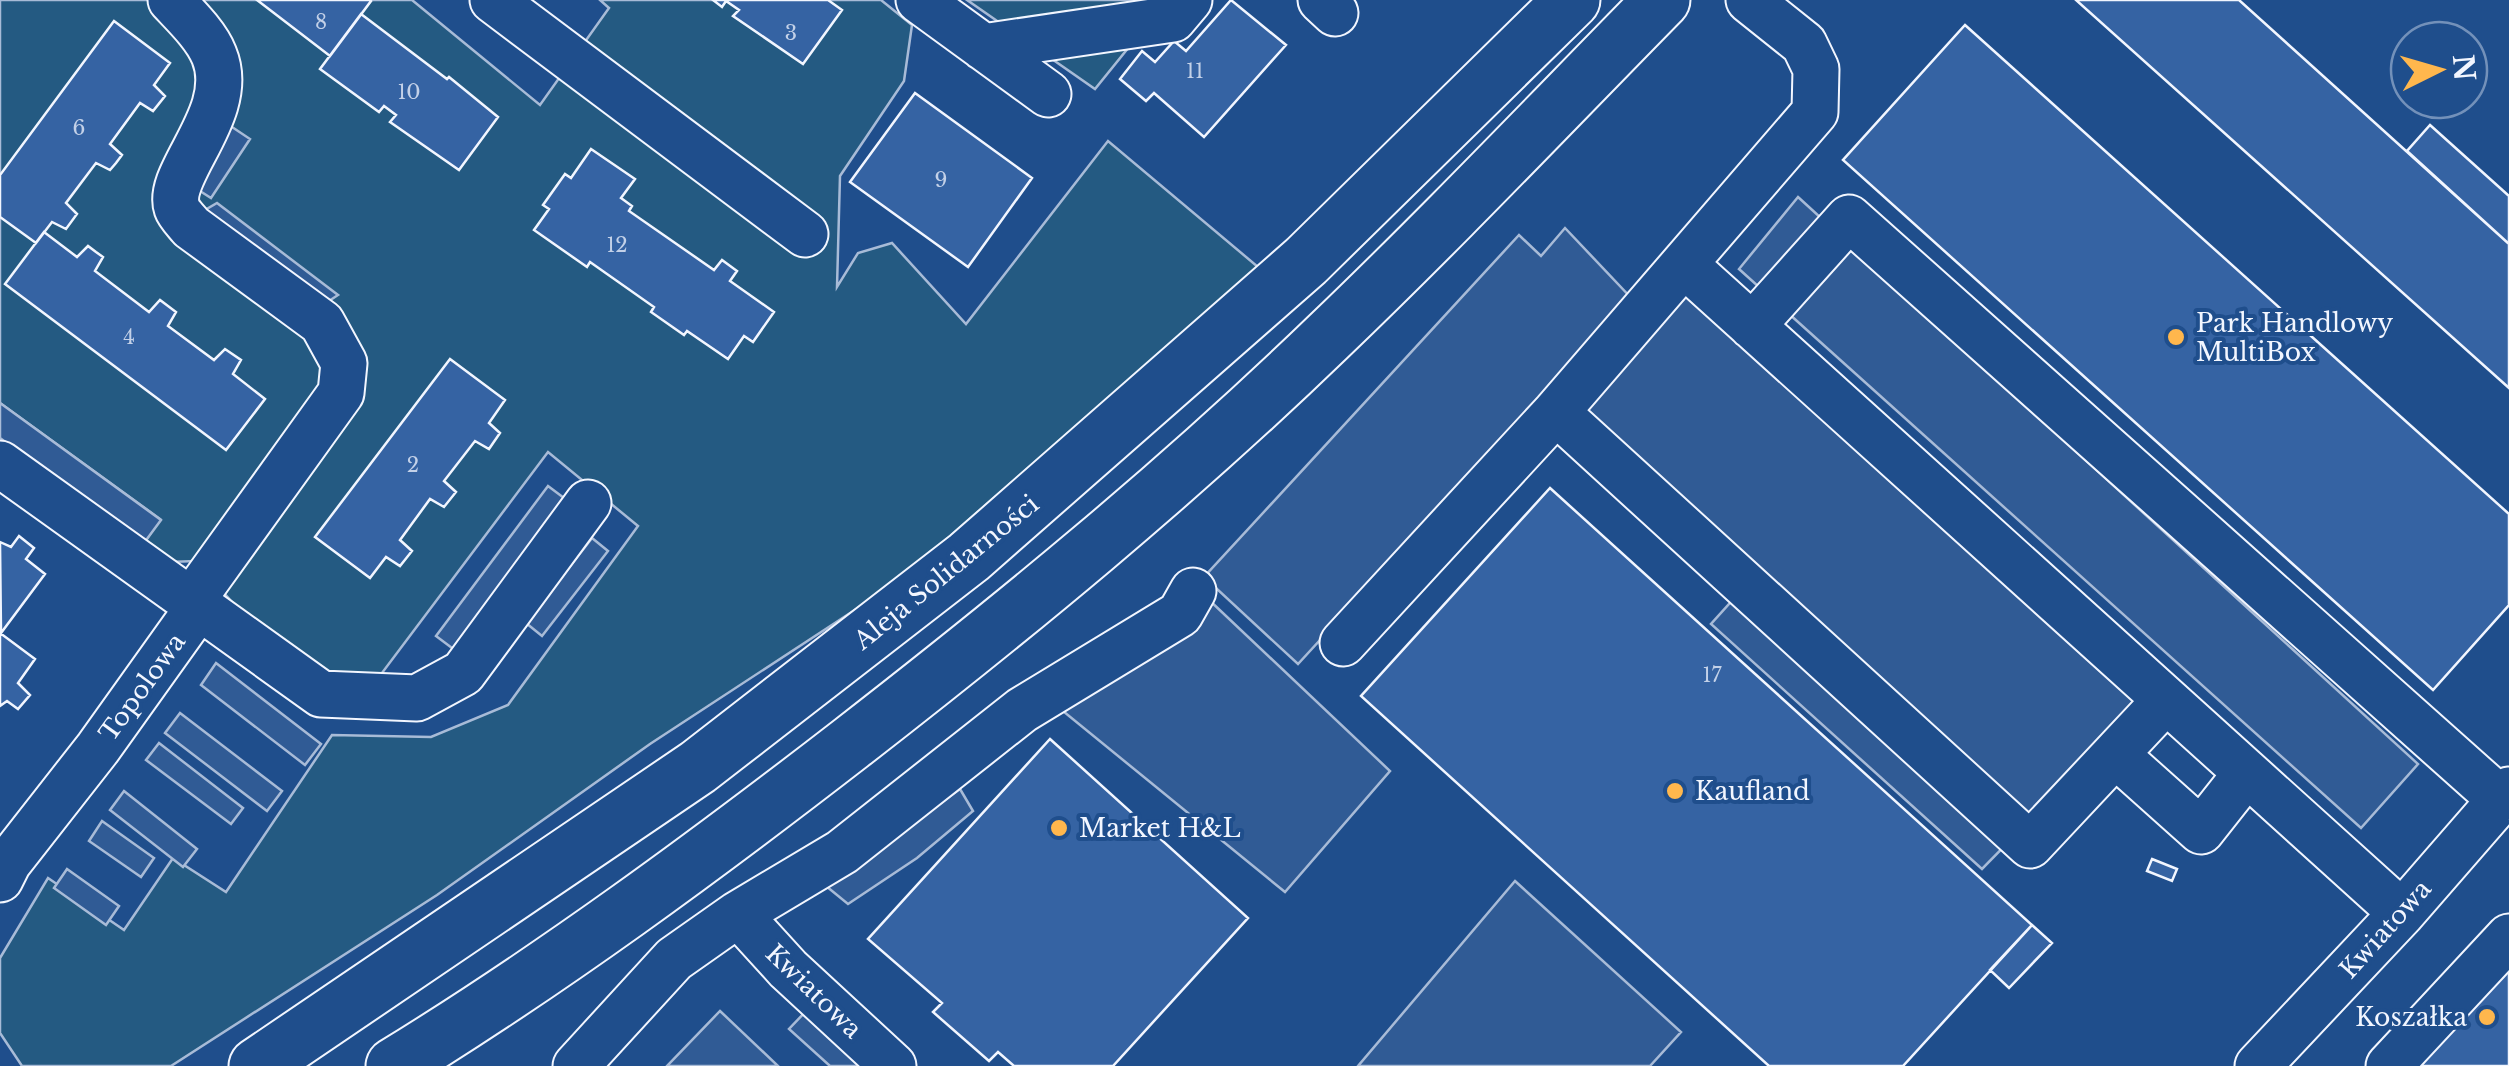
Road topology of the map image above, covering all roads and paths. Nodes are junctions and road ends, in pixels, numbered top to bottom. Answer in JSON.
{"nodes":[{"id":1,"x":171,"y":0,"type":"edge"},
{"id":2,"x":493,"y":0,"type":"edge"},
{"id":3,"x":920,"y":0,"type":"edge"},
{"id":4,"x":1189,"y":0,"type":"edge"},
{"id":5,"x":1572,"y":0,"type":"edge"},
{"id":6,"x":1662,"y":0,"type":"edge"},
{"id":7,"x":1749,"y":0,"type":"edge"},
{"id":8,"x":983,"y":47,"type":"junction"},
{"id":9,"x":1048,"y":94,"type":"dead end"},
{"id":10,"x":804,"y":234,"type":"dead end"},
{"id":11,"x":1685,"y":265,"type":"junction"},
{"id":12,"x":1752,"y":326,"type":"junction"},
{"id":13,"x":1556,"y":412,"type":"junction"},
{"id":14,"x":0,"y":464,"type":"edge"},
{"id":15,"x":588,"y":503,"type":"dead end"},
{"id":16,"x":1193,"y":590,"type":"dead end"},
{"id":17,"x":194,"y":605,"type":"junction"},
{"id":18,"x":1343,"y":643,"type":"dead end"},
{"id":19,"x":2166,"y":700,"type":"junction"},
{"id":20,"x":2116,"y":755,"type":"junction"},
{"id":21,"x":2246,"y":774,"type":"junction"},
{"id":22,"x":2505,"y":795,"type":"edge"},
{"id":23,"x":3,"y":870,"type":"edge"},
{"id":24,"x":2402,"y":913,"type":"junction"},
{"id":25,"x":738,"y":914,"type":"junction"},
{"id":26,"x":2509,"y":937,"type":"edge"},
{"id":27,"x":257,"y":1066,"type":"edge"},
{"id":28,"x":394,"y":1066,"type":"edge"},
{"id":29,"x":576,"y":1066,"type":"edge"},
{"id":30,"x":893,"y":1066,"type":"edge"},
{"id":31,"x":2258,"y":1066,"type":"edge"},
{"id":32,"x":2388,"y":1066,"type":"edge"}],
"edges":[{"from":1,"to":17,"type":"street"},
{"from":2,"to":10,"type":"street"},
{"from":3,"to":8,"type":"street"},
{"from":4,"to":8,"type":"street"},
{"from":5,"to":27,"type":"main road","name":"Aleja Solidarności"},
{"from":6,"to":28,"type":"main road"},
{"from":7,"to":11,"type":"street"},
{"from":8,"to":9,"type":"street"},
{"from":11,"to":12,"type":"street"},
{"from":11,"to":13,"type":"street"},
{"from":12,"to":19,"type":"street"},
{"from":12,"to":22,"type":"street"},
{"from":13,"to":18,"type":"street"},
{"from":13,"to":20,"type":"street"},
{"from":14,"to":17,"type":"street","name":"Topolowa"},
{"from":15,"to":17,"type":"street"},
{"from":16,"to":25,"type":"street"},
{"from":17,"to":23,"type":"street","name":"Topolowa"},
{"from":19,"to":20,"type":"street"},
{"from":19,"to":21,"type":"street"},
{"from":20,"to":21,"type":"street"},
{"from":21,"to":24,"type":"street"},
{"from":22,"to":24,"type":"street","name":"Kwiatowa"},
{"from":24,"to":31,"type":"street","name":"Kwiatowa"},
{"from":25,"to":29,"type":"street"},
{"from":25,"to":30,"type":"street","name":"Kwiatowa"},
{"from":26,"to":32,"type":"street"}]}
